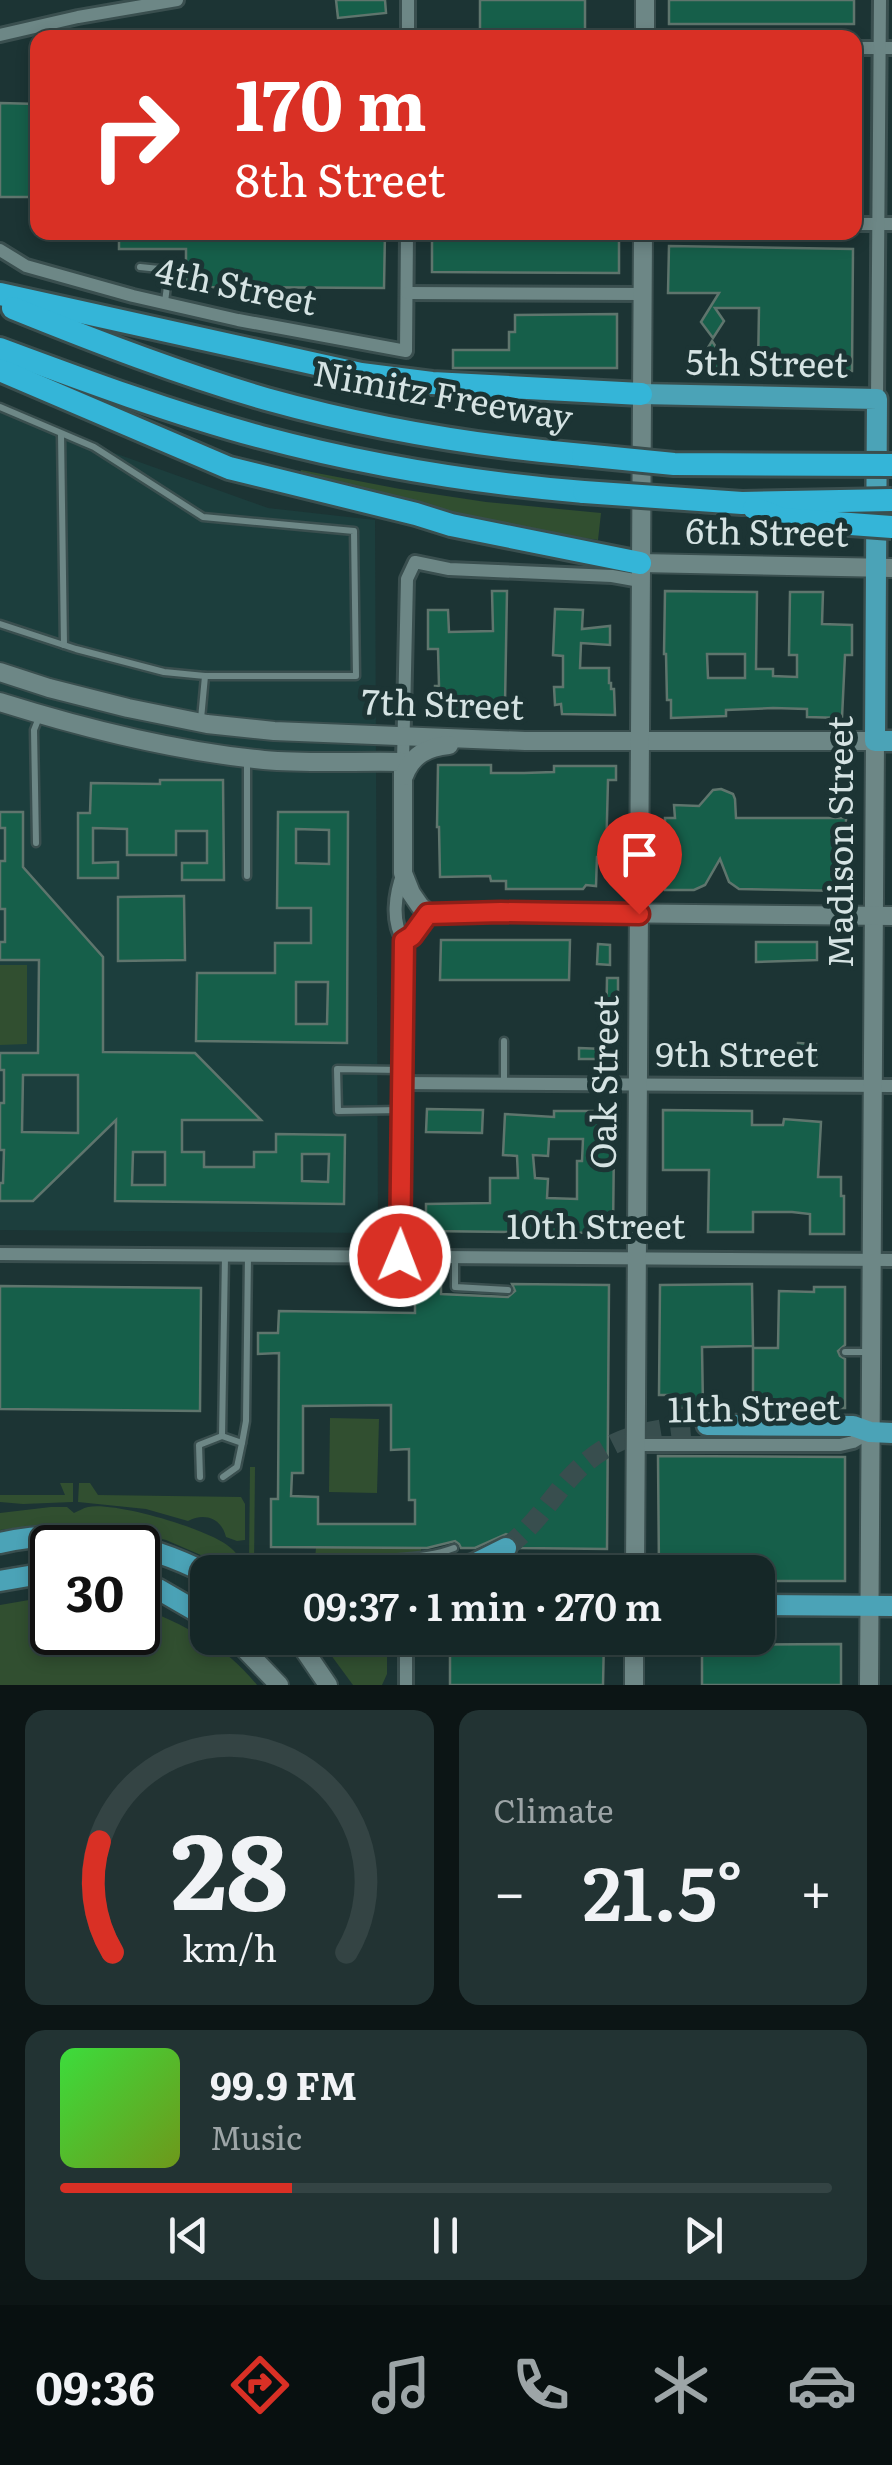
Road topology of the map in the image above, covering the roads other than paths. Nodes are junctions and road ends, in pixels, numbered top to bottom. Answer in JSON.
{"nodes":[{"id":1,"x":177,"y":0,"type":"edge"},
{"id":2,"x":408,"y":0,"type":"edge"},
{"id":3,"x":645,"y":0,"type":"edge"},
{"id":4,"x":880,"y":0,"type":"edge"},
{"id":5,"x":408,"y":30,"type":"edge"},
{"id":6,"x":644,"y":30,"type":"edge"},
{"id":7,"x":0,"y":35,"type":"edge"},
{"id":8,"x":886,"y":48,"type":"edge"},
{"id":9,"x":885,"y":224,"type":"edge"},
{"id":10,"x":407,"y":240,"type":"edge"},
{"id":11,"x":643,"y":240,"type":"edge"},
{"id":12,"x":0,"y":250,"type":"edge"},
{"id":13,"x":140,"y":267,"type":"dead end"},
{"id":14,"x":407,"y":293,"type":"junction"},
{"id":15,"x":0,"y":294,"type":"edge"},
{"id":16,"x":642,"y":294,"type":"junction"},
{"id":17,"x":0,"y":303,"type":"edge"},
{"id":18,"x":165,"y":303,"type":"junction"},
{"id":19,"x":0,"y":349,"type":"edge"},
{"id":20,"x":0,"y":370,"type":"edge"},
{"id":21,"x":642,"y":394,"type":"junction"},
{"id":22,"x":884,"y":399,"type":"edge"},
{"id":23,"x":0,"y":406,"type":"edge"},
{"id":24,"x":60,"y":434,"type":"junction"},
{"id":25,"x":892,"y":465,"type":"edge"},
{"id":26,"x":892,"y":500,"type":"edge"},
{"id":27,"x":742,"y":503,"type":"junction"},
{"id":28,"x":892,"y":527,"type":"edge"},
{"id":29,"x":884,"y":568,"type":"edge"},
{"id":30,"x":640,"y":572,"type":"junction"},
{"id":31,"x":0,"y":624,"type":"edge"},
{"id":32,"x":64,"y":645,"type":"junction"},
{"id":33,"x":0,"y":672,"type":"edge"},
{"id":34,"x":205,"y":676,"type":"junction"},
{"id":35,"x":0,"y":702,"type":"edge"},
{"id":36,"x":40,"y":715,"type":"junction"},
{"id":37,"x":200,"y":723,"type":"junction"},
{"id":38,"x":403,"y":735,"type":"junction"},
{"id":39,"x":639,"y":740,"type":"junction"},
{"id":40,"x":525,"y":741,"type":"junction"},
{"id":41,"x":883,"y":741,"type":"edge"},
{"id":42,"x":247,"y":757,"type":"junction"},
{"id":43,"x":404,"y":769,"type":"junction"},
{"id":44,"x":36,"y":843,"type":"dead end"},
{"id":45,"x":403,"y":873,"type":"junction"},
{"id":46,"x":247,"y":876,"type":"dead end"},
{"id":47,"x":428,"y":914,"type":"junction"},
{"id":48,"x":639,"y":914,"type":"junction"},
{"id":49,"x":883,"y":916,"type":"edge"},
{"id":50,"x":404,"y":941,"type":"junction"},
{"id":51,"x":504,"y":1041,"type":"dead end"},
{"id":52,"x":402,"y":1076,"type":"junction"},
{"id":53,"x":504,"y":1084,"type":"junction"},
{"id":54,"x":638,"y":1084,"type":"junction"},
{"id":55,"x":872,"y":1086,"type":"junction"},
{"id":56,"x":892,"y":1086,"type":"edge"},
{"id":57,"x":401,"y":1110,"type":"junction"},
{"id":58,"x":0,"y":1254,"type":"edge"},
{"id":59,"x":225,"y":1255,"type":"junction"},
{"id":60,"x":248,"y":1255,"type":"junction"},
{"id":61,"x":400,"y":1256,"type":"junction"},
{"id":62,"x":455,"y":1256,"type":"junction"},
{"id":63,"x":636,"y":1257,"type":"junction"},
{"id":64,"x":872,"y":1260,"type":"junction"},
{"id":65,"x":892,"y":1260,"type":"edge"},
{"id":66,"x":508,"y":1290,"type":"dead end"},
{"id":67,"x":845,"y":1352,"type":"dead end"},
{"id":68,"x":871,"y":1352,"type":"junction"},
{"id":69,"x":707,"y":1425,"type":"tunnel mouth"},
{"id":70,"x":881,"y":1433,"type":"edge"},
{"id":71,"x":222,"y":1436,"type":"junction"},
{"id":72,"x":242,"y":1443,"type":"junction"},
{"id":73,"x":636,"y":1446,"type":"junction"},
{"id":74,"x":200,"y":1477,"type":"dead end"},
{"id":75,"x":223,"y":1478,"type":"dead end"},
{"id":76,"x":0,"y":1542,"type":"edge"},
{"id":77,"x":454,"y":1548,"type":"dead end"},
{"id":78,"x":506,"y":1548,"type":"tunnel mouth"},
{"id":79,"x":436,"y":1555,"type":"edge"},
{"id":80,"x":492,"y":1555,"type":"edge"},
{"id":81,"x":635,"y":1555,"type":"edge"},
{"id":82,"x":190,"y":1565,"type":"edge"},
{"id":83,"x":30,"y":1575,"type":"edge"},
{"id":84,"x":0,"y":1580,"type":"edge"},
{"id":85,"x":160,"y":1590,"type":"edge"},
{"id":86,"x":775,"y":1605,"type":"edge"},
{"id":87,"x":870,"y":1606,"type":"junction"},
{"id":88,"x":892,"y":1606,"type":"edge"},
{"id":89,"x":190,"y":1608,"type":"edge"},
{"id":90,"x":250,"y":1655,"type":"edge"},
{"id":91,"x":306,"y":1655,"type":"edge"},
{"id":92,"x":406,"y":1655,"type":"edge"},
{"id":93,"x":634,"y":1655,"type":"edge"},
{"id":94,"x":278,"y":1685,"type":"edge"},
{"id":95,"x":328,"y":1685,"type":"edge"},
{"id":96,"x":406,"y":1685,"type":"edge"},
{"id":97,"x":634,"y":1685,"type":"edge"},
{"id":98,"x":869,"y":1685,"type":"edge"}],
"edges":[{"from":1,"to":7,"type":"street"},
{"from":2,"to":5,"type":"street"},
{"from":3,"to":6,"type":"main road"},
{"from":4,"to":8,"type":"street","name":"Madison Street"},
{"from":8,"to":9,"type":"street","name":"Madison Street"},
{"from":9,"to":22,"type":"street","name":"Madison Street"},
{"from":10,"to":14,"type":"street"},
{"from":11,"to":16,"type":"main road","name":"Oak Street"},
{"from":12,"to":18,"type":"street","name":"4th Street"},
{"from":13,"to":18,"type":"lane"},
{"from":14,"to":16,"type":"street"},
{"from":14,"to":18,"type":"street","name":"4th Street"},
{"from":15,"to":21,"type":"highway"},
{"from":16,"to":21,"type":"main road","name":"Oak Street"},
{"from":17,"to":25,"type":"highway","name":"Nimitz Freeway","bridge":true},
{"from":19,"to":27,"type":"highway","name":"Nimitz Freeway","bridge":true},
{"from":20,"to":30,"type":"highway"},
{"from":21,"to":22,"type":"main road","name":"5th Street"},
{"from":21,"to":30,"type":"main road","name":"Oak Street"},
{"from":22,"to":29,"type":"main road","name":"Madison Street"},
{"from":23,"to":24,"type":"lane"},
{"from":24,"to":32,"type":"lane"},
{"from":24,"to":34,"type":"lane"},
{"from":26,"to":27,"type":"highway","name":"Nimitz Freeway","bridge":true},
{"from":27,"to":28,"type":"highway","bridge":true},
{"from":29,"to":30,"type":"main road","name":"6th Street"},
{"from":29,"to":41,"type":"main road","name":"Madison Street"},
{"from":30,"to":38,"type":"street","name":"6th Street"},
{"from":30,"to":39,"type":"main road","name":"Oak Street"},
{"from":31,"to":32,"type":"lane"},
{"from":32,"to":34,"type":"lane"},
{"from":33,"to":37,"type":"main road","name":"7th Street"},
{"from":34,"to":37,"type":"lane"},
{"from":35,"to":36,"type":"main road","name":"7th Street"},
{"from":36,"to":42,"type":"main road","name":"7th Street"},
{"from":36,"to":44,"type":"lane"},
{"from":37,"to":38,"type":"main road","name":"7th Street"},
{"from":38,"to":40,"type":"main road","name":"7th Street"},
{"from":38,"to":43,"type":"street"},
{"from":39,"to":40,"type":"main road","name":"7th Street"},
{"from":39,"to":41,"type":"main road","name":"7th Street"},
{"from":39,"to":48,"type":"main road","name":"Oak Street"},
{"from":40,"to":43,"type":"main road"},
{"from":41,"to":49,"type":"main road","name":"Madison Street"},
{"from":42,"to":43,"type":"main road","name":"7th Street"},
{"from":42,"to":46,"type":"lane"},
{"from":43,"to":45,"type":"main road"},
{"from":45,"to":47,"type":"main road"},
{"from":45,"to":50,"type":"street"},
{"from":47,"to":48,"type":"main road"},
{"from":47,"to":50,"type":"street"},
{"from":48,"to":49,"type":"main road"},
{"from":48,"to":54,"type":"main road","name":"Oak Street"},
{"from":49,"to":55,"type":"main road","name":"Madison Street"},
{"from":50,"to":52,"type":"street"},
{"from":51,"to":53,"type":"lane"},
{"from":52,"to":53,"type":"street","name":"9th Street"},
{"from":52,"to":57,"type":"street"},
{"from":52,"to":57,"type":"lane"},
{"from":53,"to":54,"type":"street","name":"9th Street"},
{"from":54,"to":55,"type":"street","name":"9th Street"},
{"from":54,"to":63,"type":"main road","name":"Oak Street"},
{"from":55,"to":56,"type":"street","name":"9th Street"},
{"from":55,"to":64,"type":"main road","name":"Madison Street"},
{"from":57,"to":61,"type":"street"},
{"from":58,"to":59,"type":"street","name":"10th Street"},
{"from":59,"to":60,"type":"street","name":"10th Street"},
{"from":59,"to":71,"type":"lane"},
{"from":60,"to":61,"type":"street","name":"10th Street"},
{"from":60,"to":72,"type":"lane"},
{"from":61,"to":62,"type":"street","name":"10th Street"},
{"from":62,"to":63,"type":"street","name":"10th Street"},
{"from":62,"to":66,"type":"lane"},
{"from":63,"to":64,"type":"street","name":"10th Street"},
{"from":63,"to":73,"type":"main road","name":"Oak Street"},
{"from":64,"to":65,"type":"street","name":"10th Street"},
{"from":64,"to":68,"type":"main road","name":"Madison Street"},
{"from":67,"to":68,"type":"lane"},
{"from":68,"to":70,"type":"main road","name":"Madison Street"},
{"from":69,"to":70,"type":"main road","name":"11th Street"},
{"from":70,"to":73,"type":"street","name":"11th Street"},
{"from":70,"to":87,"type":"main road","name":"Madison Street"},
{"from":71,"to":72,"type":"lane"},
{"from":71,"to":74,"type":"lane"},
{"from":72,"to":75,"type":"lane"},
{"from":73,"to":81,"type":"main road","name":"Oak Street"},
{"from":76,"to":82,"type":"main road"},
{"from":77,"to":79,"type":"lane"},
{"from":78,"to":80,"type":"main road"},
{"from":83,"to":84,"type":"main road"},
{"from":85,"to":89,"type":"main road"},
{"from":86,"to":87,"type":"main road"},
{"from":87,"to":88,"type":"main road"},
{"from":87,"to":98,"type":"main road","name":"Madison Street"},
{"from":90,"to":94,"type":"main road"},
{"from":91,"to":95,"type":"main road"},
{"from":92,"to":96,"type":"street"},
{"from":93,"to":97,"type":"main road"}]}
